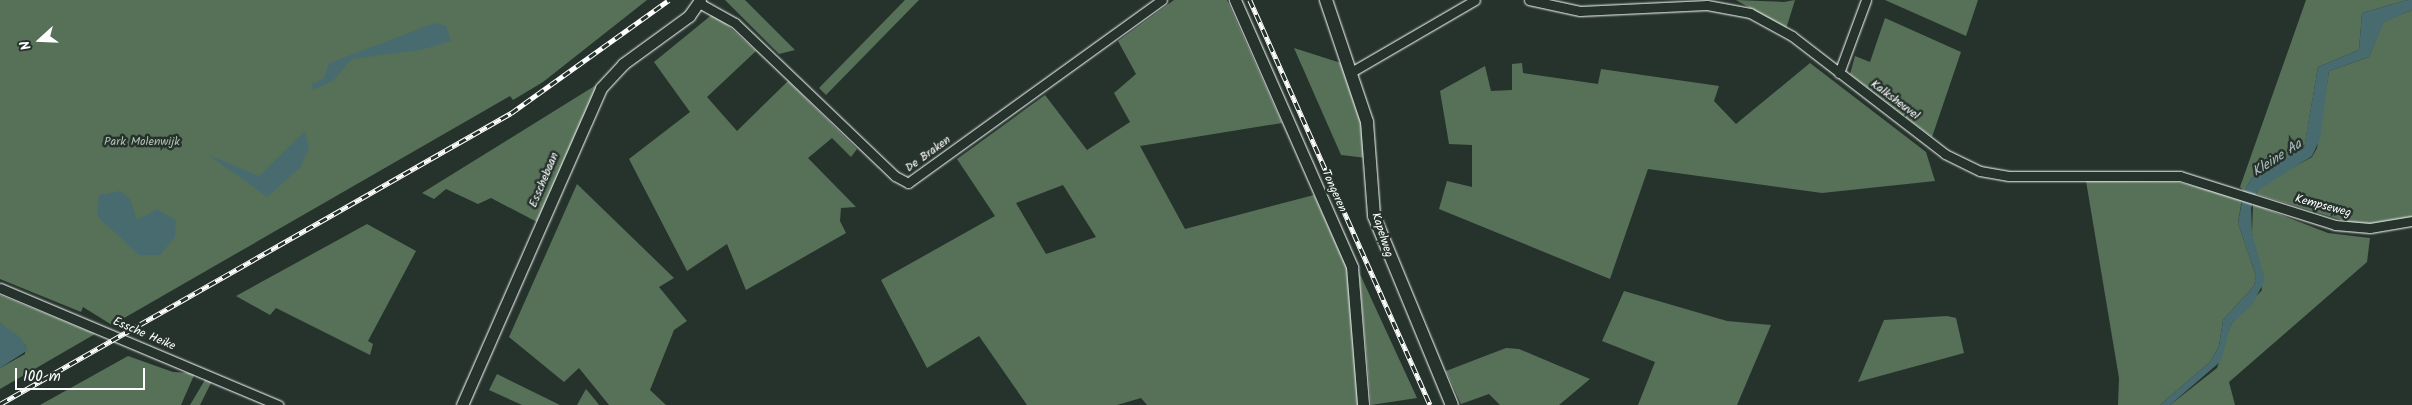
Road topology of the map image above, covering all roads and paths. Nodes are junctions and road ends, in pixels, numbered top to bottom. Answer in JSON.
{"nodes":[{"id":1,"x":1162,"y":0,"type":"edge"},
{"id":2,"x":1235,"y":0,"type":"edge"},
{"id":3,"x":1326,"y":0,"type":"edge"},
{"id":4,"x":1475,"y":0,"type":"edge"},
{"id":5,"x":1529,"y":0,"type":"edge"},
{"id":6,"x":1866,"y":0,"type":"edge"},
{"id":7,"x":700,"y":1,"type":"edge"},
{"id":8,"x":1353,"y":71,"type":"junction"},
{"id":9,"x":1839,"y":73,"type":"junction"},
{"id":10,"x":2258,"y":200,"type":"joint"},
{"id":11,"x":2412,"y":221,"type":"edge"},
{"id":12,"x":0,"y":288,"type":"edge"},
{"id":13,"x":278,"y":405,"type":"edge"},
{"id":14,"x":462,"y":405,"type":"edge"},
{"id":15,"x":1362,"y":405,"type":"edge"},
{"id":16,"x":1452,"y":405,"type":"edge"}],
"edges":[{"from":1,"to":7,"type":"street","name":"De Braken"},
{"from":2,"to":15,"type":"street","name":"Tongeren"},
{"from":3,"to":8,"type":"main road","name":"Kapelweg"},
{"from":4,"to":8,"type":"street"},
{"from":5,"to":9,"type":"street","name":"Kalksheuvel"},
{"from":6,"to":9,"type":"street"},
{"from":7,"to":14,"type":"street","name":"Esschebaan"},
{"from":8,"to":16,"type":"main road","name":"Kapelweg"},
{"from":9,"to":10,"type":"street","name":"Kalksheuvel"},
{"from":10,"to":11,"type":"street","name":"Kempseweg"},
{"from":12,"to":13,"type":"street","name":"Essche Heike"}]}
